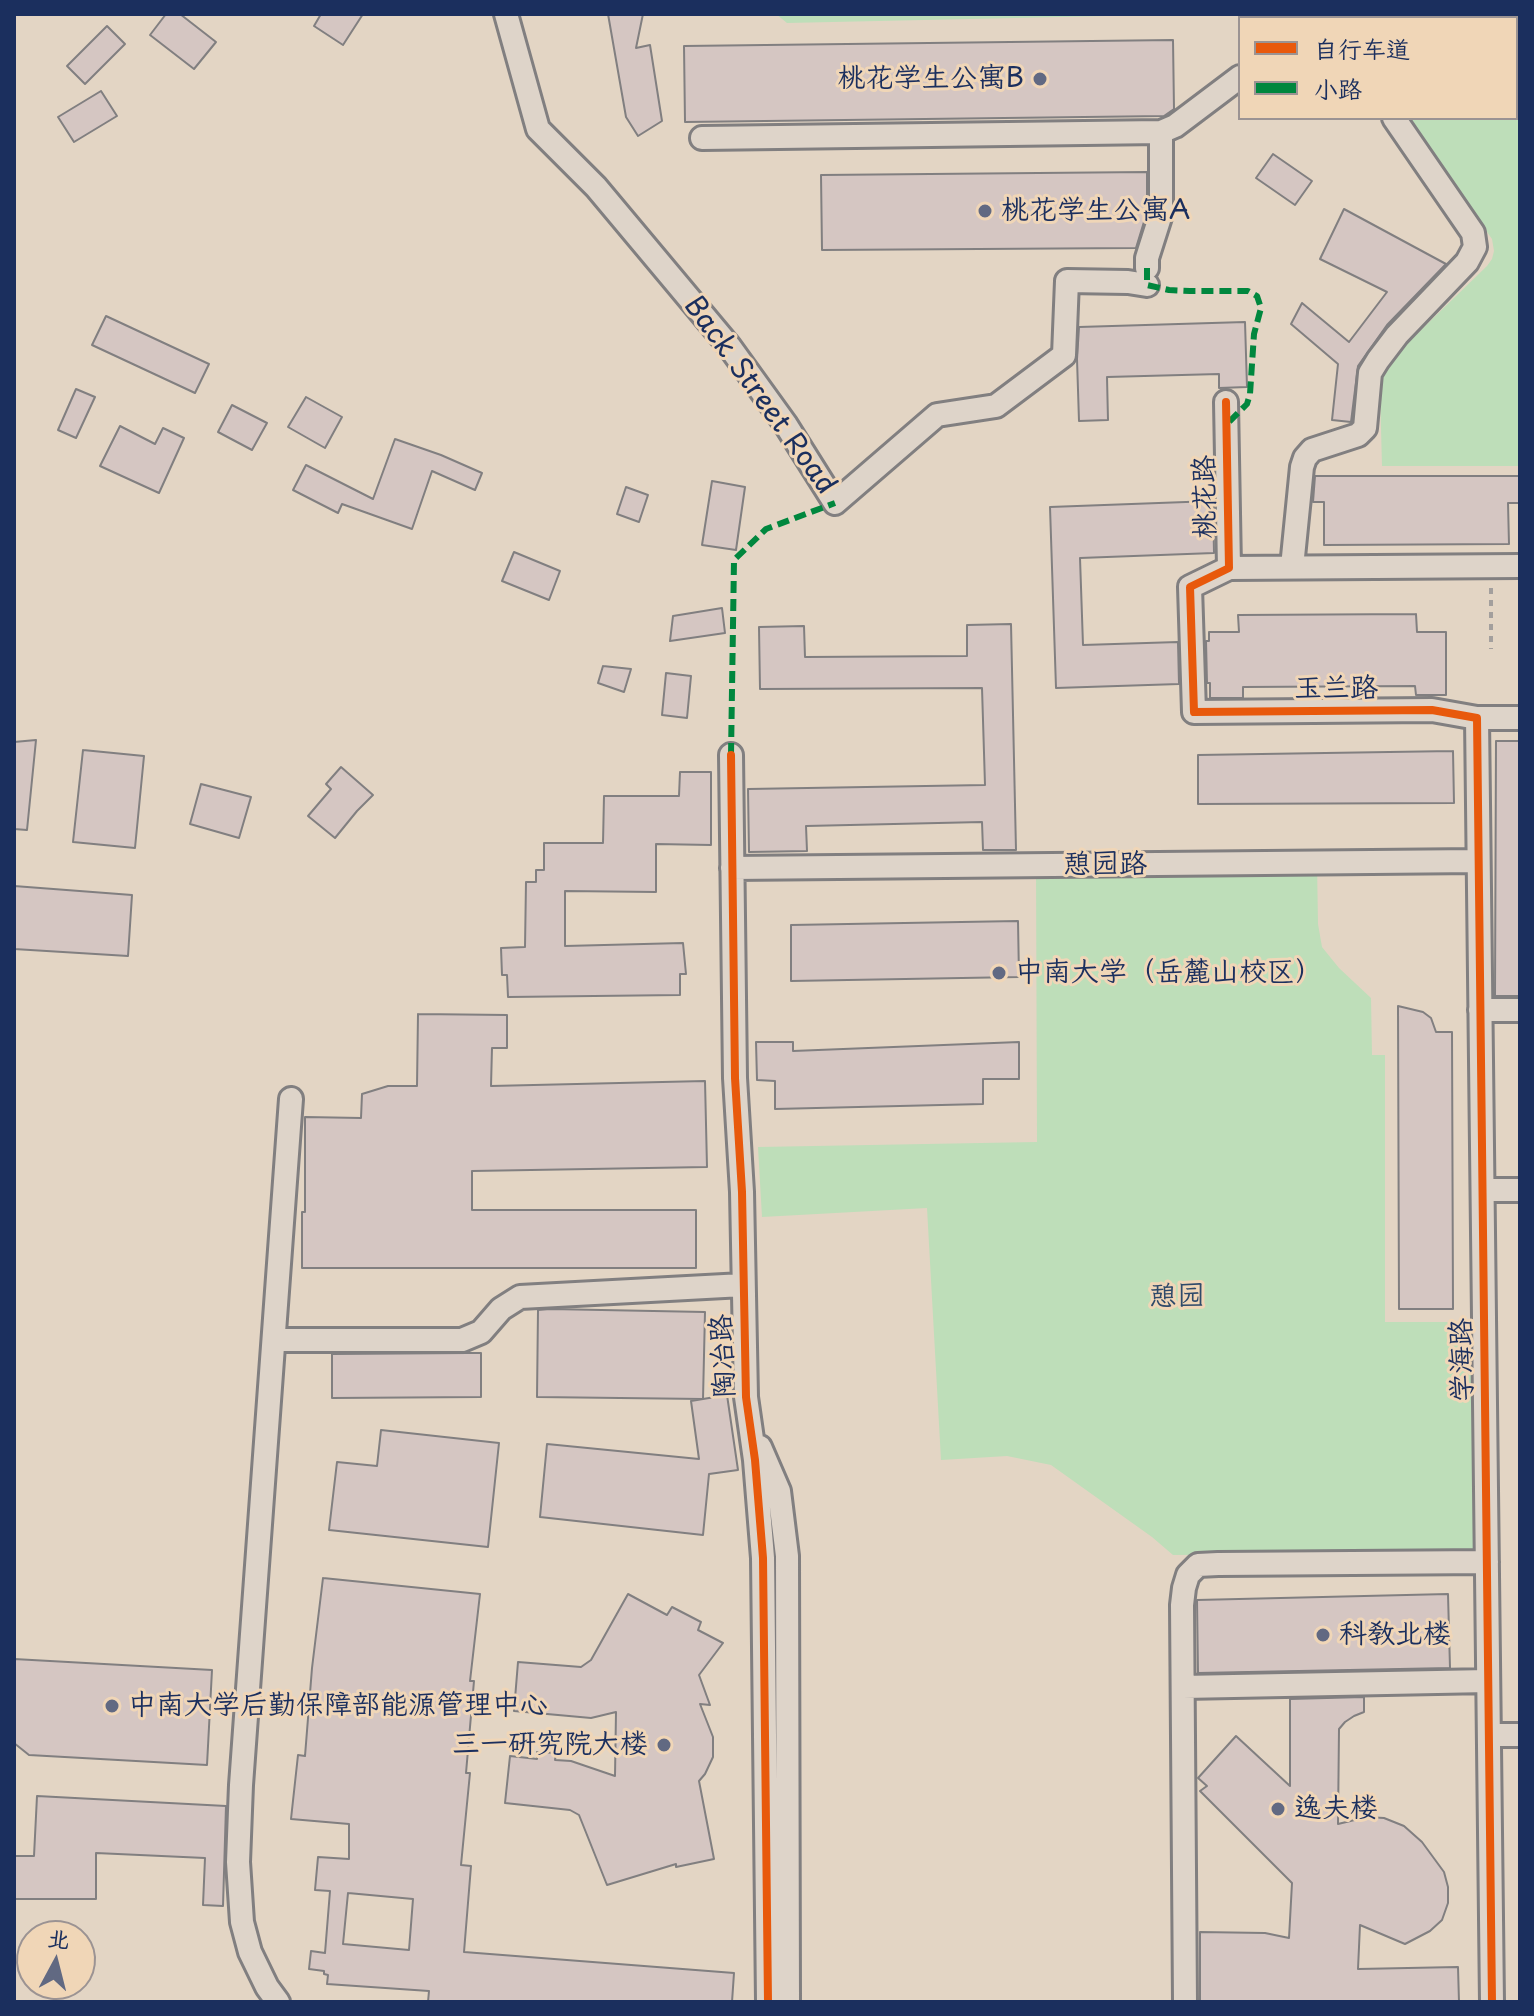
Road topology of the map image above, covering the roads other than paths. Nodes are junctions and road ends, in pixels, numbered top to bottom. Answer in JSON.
{"nodes":[{"id":1,"x":506,"y":14,"type":"edge"},
{"id":2,"x":1238,"y":79,"type":"edge"},
{"id":3,"x":1395,"y":120,"type":"edge"},
{"id":4,"x":1161,"y":132,"type":"junction"},
{"id":5,"x":702,"y":138,"type":"dead end"},
{"id":6,"x":1226,"y":402,"type":"dead end"},
{"id":7,"x":1520,"y":566,"type":"edge"},
{"id":8,"x":1292,"y":567,"type":"junction"},
{"id":9,"x":1229,"y":568,"type":"junction"},
{"id":10,"x":1194,"y":712,"type":"joint"},
{"id":11,"x":1477,"y":718,"type":"junction"},
{"id":12,"x":1520,"y":718,"type":"edge"},
{"id":13,"x":731,"y":755,"type":"dead end"},
{"id":14,"x":1478,"y":861,"type":"junction"},
{"id":15,"x":732,"y":868,"type":"junction"},
{"id":16,"x":1480,"y":1010,"type":"junction"},
{"id":17,"x":1520,"y":1010,"type":"edge"},
{"id":18,"x":291,"y":1099,"type":"dead end"},
{"id":19,"x":1483,"y":1190,"type":"junction"},
{"id":20,"x":1520,"y":1190,"type":"edge"},
{"id":21,"x":743,"y":1285,"type":"junction"},
{"id":22,"x":274,"y":1340,"type":"junction"},
{"id":23,"x":752,"y":1432,"type":"junction"},
{"id":24,"x":1487,"y":1562,"type":"junction"},
{"id":25,"x":1488,"y":1681,"type":"junction"},
{"id":26,"x":1183,"y":1687,"type":"junction"},
{"id":27,"x":1489,"y":1735,"type":"junction"},
{"id":28,"x":1520,"y":1735,"type":"edge"},
{"id":29,"x":278,"y":2002,"type":"edge"},
{"id":30,"x":768,"y":2002,"type":"edge"},
{"id":31,"x":788,"y":2002,"type":"edge"},
{"id":32,"x":1185,"y":2002,"type":"edge"},
{"id":33,"x":1492,"y":2002,"type":"edge"}],
"edges":[{"from":1,"to":4,"type":"street","name":"Back Street Road"},
{"from":2,"to":4,"type":"street"},
{"from":3,"to":8,"type":"street"},
{"from":4,"to":5,"type":"street"},
{"from":6,"to":9,"type":"street","name":"桃花路"},
{"from":7,"to":8,"type":"street"},
{"from":8,"to":9,"type":"street"},
{"from":9,"to":10,"type":"street","name":"桃花路"},
{"from":10,"to":11,"type":"street","name":"玉兰路"},
{"from":11,"to":12,"type":"street","name":"玉兰路"},
{"from":11,"to":14,"type":"street","name":"学海路"},
{"from":13,"to":15,"type":"street","name":"陶冶路"},
{"from":14,"to":15,"type":"street","name":"憩园路"},
{"from":14,"to":16,"type":"street","name":"学海路"},
{"from":15,"to":21,"type":"street","name":"陶冶路"},
{"from":16,"to":17,"type":"street"},
{"from":16,"to":19,"type":"street","name":"学海路"},
{"from":18,"to":22,"type":"street"},
{"from":19,"to":20,"type":"street"},
{"from":19,"to":24,"type":"street","name":"学海路"},
{"from":21,"to":22,"type":"street"},
{"from":21,"to":23,"type":"street","name":"陶冶路"},
{"from":22,"to":29,"type":"street"},
{"from":23,"to":30,"type":"street","name":"陶冶路"},
{"from":23,"to":31,"type":"street"},
{"from":24,"to":25,"type":"street","name":"学海路"},
{"from":24,"to":26,"type":"street"},
{"from":25,"to":26,"type":"street"},
{"from":25,"to":27,"type":"street","name":"学海路"},
{"from":26,"to":32,"type":"street"},
{"from":27,"to":28,"type":"street"},
{"from":27,"to":33,"type":"street","name":"学海路"}]}
